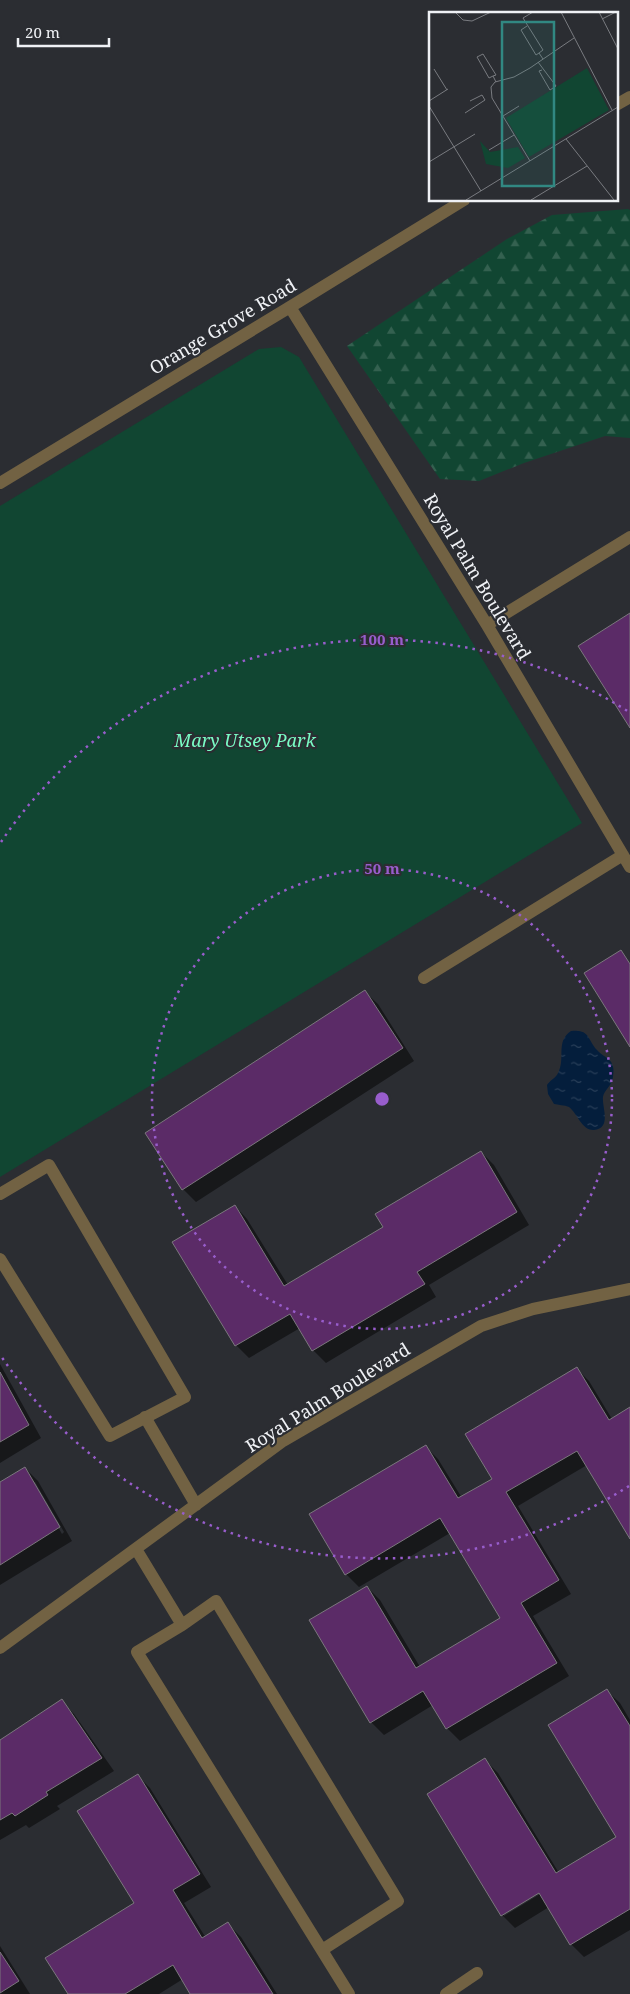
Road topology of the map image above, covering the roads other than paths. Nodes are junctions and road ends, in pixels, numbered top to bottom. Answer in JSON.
{"nodes":[{"id":1,"x":630,"y":97,"type":"edge"},
{"id":2,"x":618,"y":104,"type":"edge"},
{"id":3,"x":462,"y":201,"type":"edge"},
{"id":4,"x":290,"y":308,"type":"junction"},
{"id":5,"x":0,"y":483,"type":"edge"},
{"id":6,"x":630,"y":537,"type":"edge"},
{"id":7,"x":487,"y":625,"type":"junction"},
{"id":8,"x":623,"y":855,"type":"junction"},
{"id":9,"x":630,"y":867,"type":"edge"},
{"id":10,"x":424,"y":978,"type":"dead end"},
{"id":11,"x":0,"y":1194,"type":"edge"},
{"id":12,"x":0,"y":1260,"type":"edge"},
{"id":13,"x":630,"y":1290,"type":"edge"},
{"id":14,"x":144,"y":1418,"type":"junction"},
{"id":15,"x":196,"y":1505,"type":"junction"},
{"id":16,"x":136,"y":1549,"type":"junction"},
{"id":17,"x":182,"y":1625,"type":"junction"},
{"id":18,"x":0,"y":1648,"type":"edge"},
{"id":19,"x":322,"y":1950,"type":"junction"},
{"id":20,"x":477,"y":1973,"type":"dead end"},
{"id":21,"x":349,"y":1994,"type":"edge"},
{"id":22,"x":446,"y":1994,"type":"edge"}],
"edges":[{"from":1,"to":2,"type":"street"},
{"from":3,"to":4,"type":"street","name":"Orange Grove Road"},
{"from":4,"to":5,"type":"street","name":"Orange Grove Road"},
{"from":4,"to":7,"type":"street","name":"Royal Palm Boulevard"},
{"from":6,"to":7,"type":"street"},
{"from":7,"to":8,"type":"street","name":"Royal Palm Boulevard"},
{"from":8,"to":9,"type":"street","name":"Royal Palm Boulevard"},
{"from":8,"to":10,"type":"street"},
{"from":11,"to":14,"type":"street"},
{"from":12,"to":14,"type":"street"},
{"from":13,"to":15,"type":"street","name":"Royal Palm Boulevard"},
{"from":14,"to":15,"type":"street"},
{"from":15,"to":16,"type":"street","name":"Royal Palm Boulevard"},
{"from":16,"to":17,"type":"street"},
{"from":16,"to":18,"type":"street","name":"Royal Palm Boulevard"},
{"from":17,"to":19,"type":"street"},
{"from":17,"to":19,"type":"street"},
{"from":19,"to":21,"type":"street"},
{"from":20,"to":22,"type":"street"}]}
